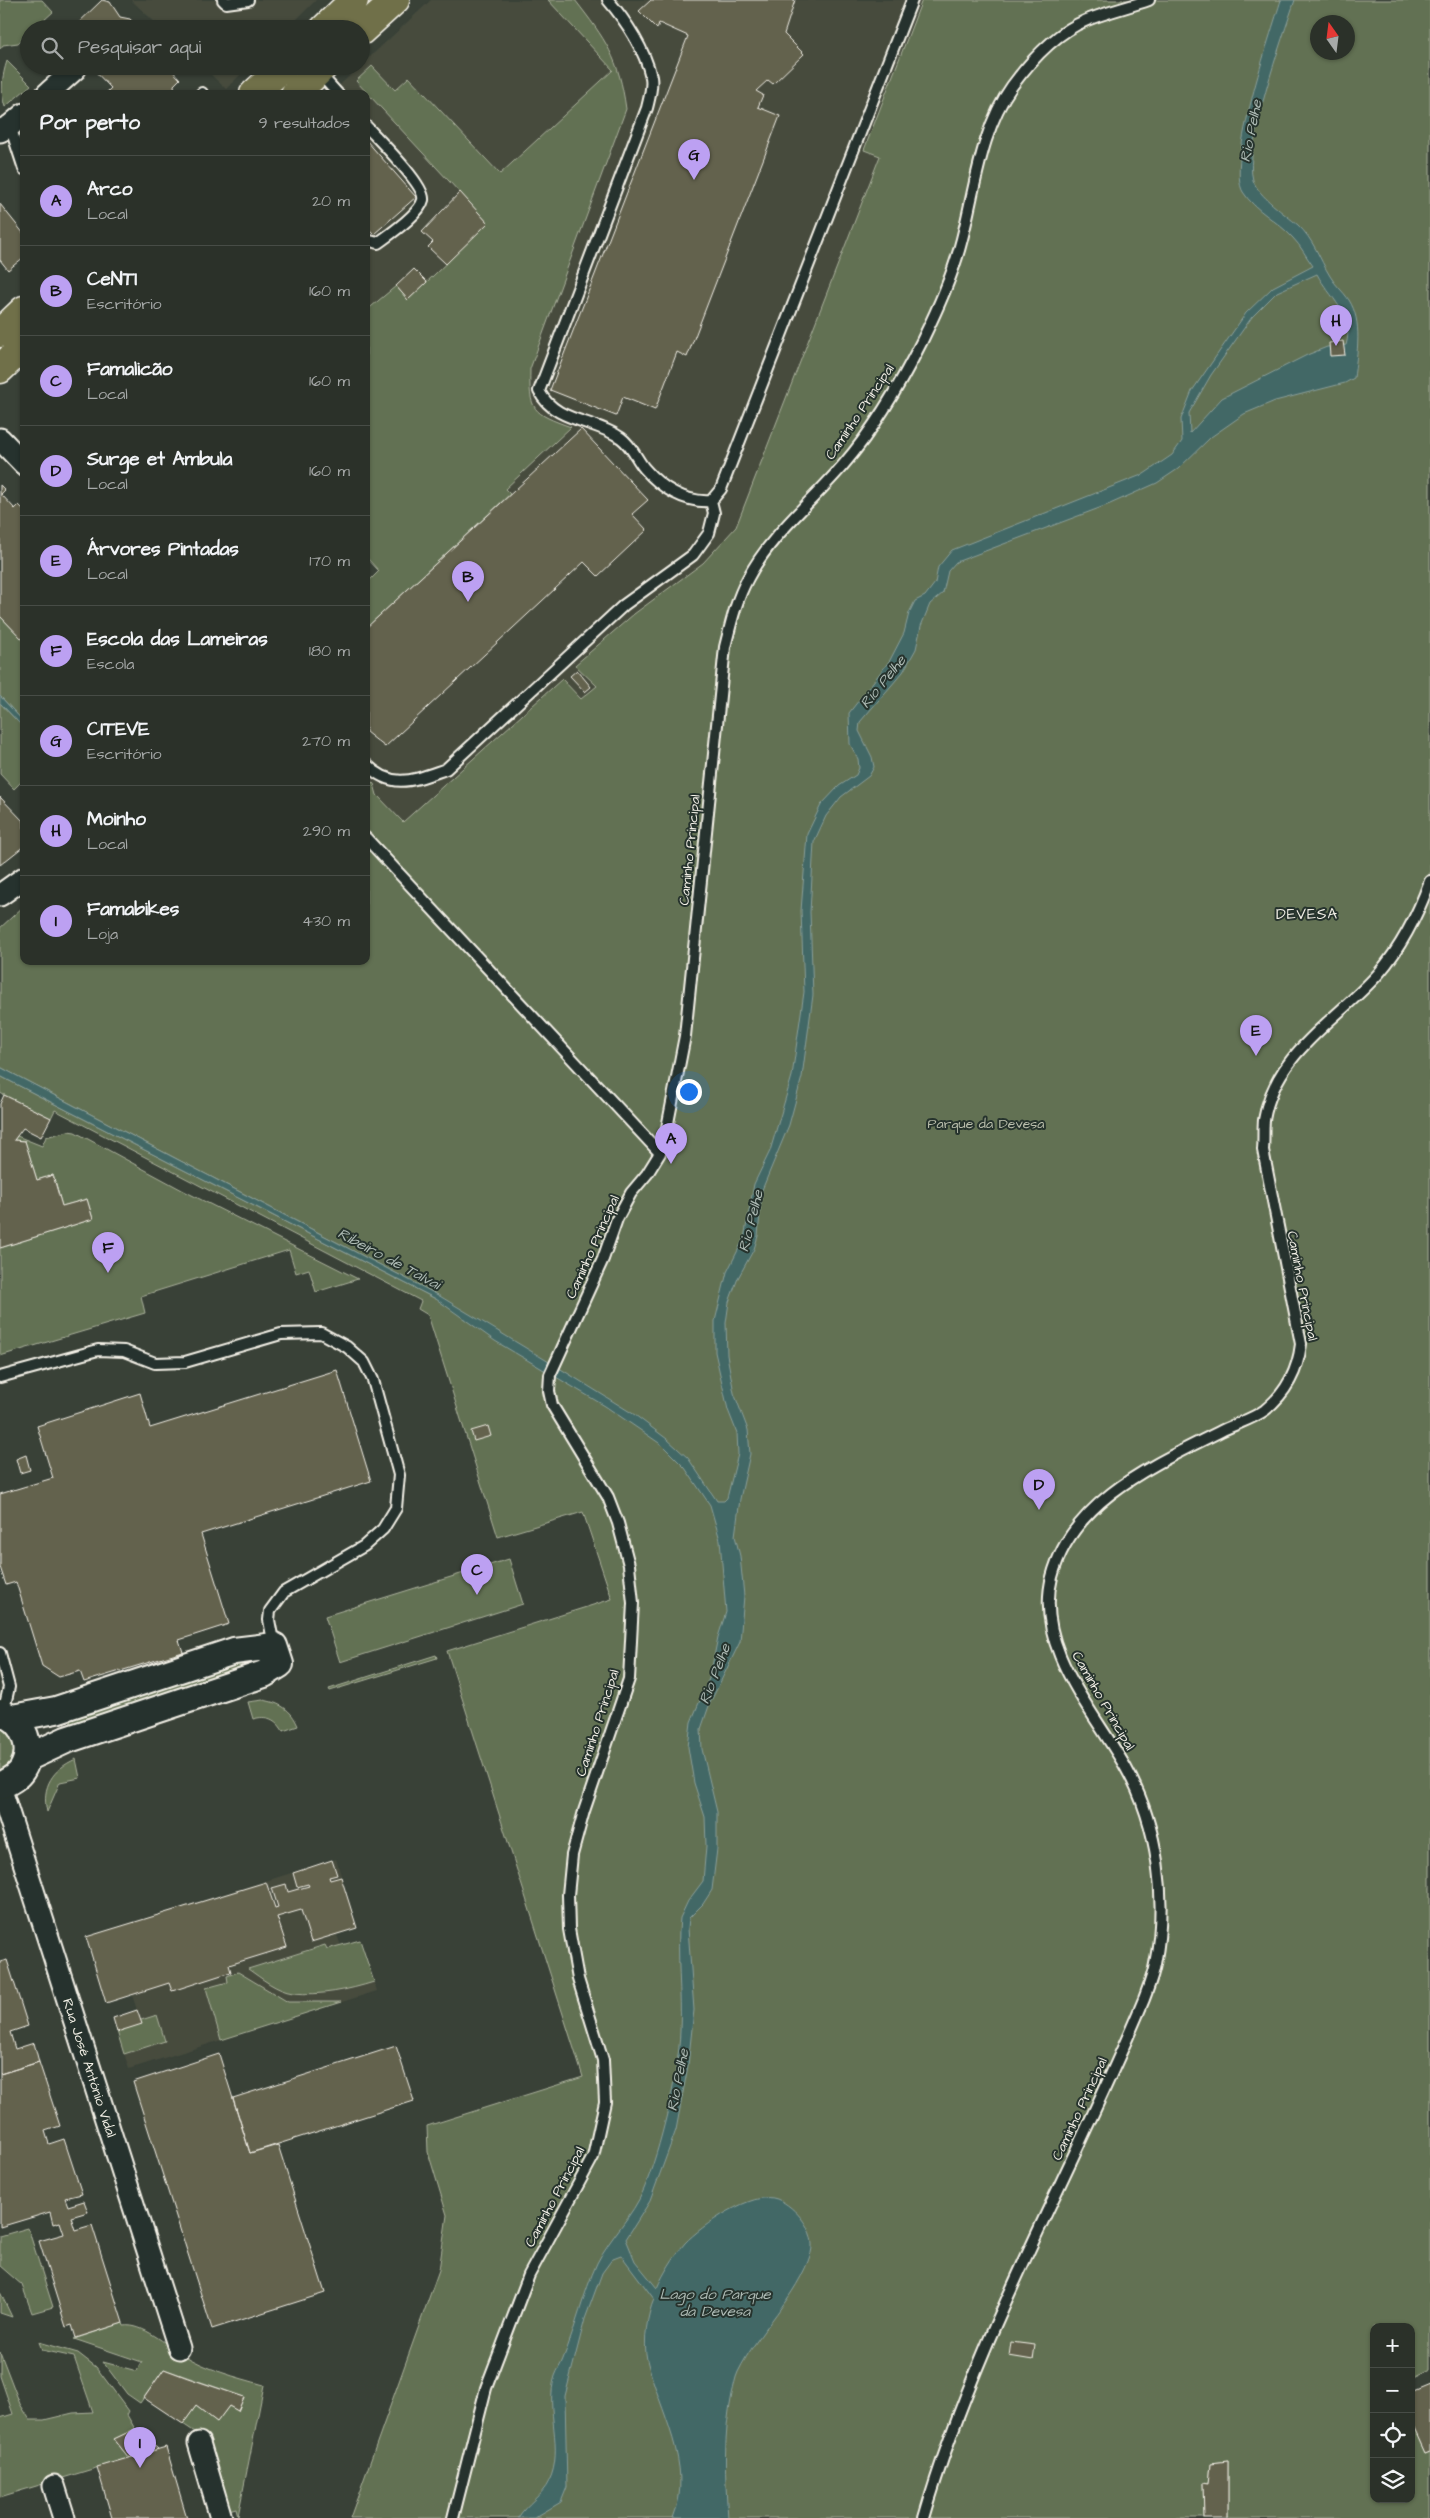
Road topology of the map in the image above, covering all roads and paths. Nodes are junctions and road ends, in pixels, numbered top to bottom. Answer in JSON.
{"nodes":[{"id":1,"x":223,"y":0,"type":"edge"},
{"id":2,"x":248,"y":0,"type":"edge"},
{"id":3,"x":354,"y":0,"type":"edge"},
{"id":4,"x":395,"y":0,"type":"edge"},
{"id":5,"x":608,"y":0,"type":"edge"},
{"id":6,"x":912,"y":0,"type":"edge"},
{"id":7,"x":1149,"y":0,"type":"edge"},
{"id":8,"x":333,"y":20,"type":"edge"},
{"id":9,"x":370,"y":23,"type":"edge"},
{"id":10,"x":68,"y":75,"type":"edge"},
{"id":11,"x":274,"y":75,"type":"edge"},
{"id":12,"x":315,"y":75,"type":"edge"},
{"id":13,"x":325,"y":75,"type":"edge"},
{"id":14,"x":51,"y":90,"type":"edge"},
{"id":15,"x":258,"y":90,"type":"edge"},
{"id":16,"x":299,"y":90,"type":"edge"},
{"id":17,"x":335,"y":90,"type":"edge"},
{"id":18,"x":11,"y":123,"type":"edge"},
{"id":19,"x":370,"y":131,"type":"edge"},
{"id":20,"x":20,"y":155,"type":"edge"},
{"id":21,"x":370,"y":241,"type":"edge"},
{"id":22,"x":20,"y":314,"type":"edge"},
{"id":23,"x":0,"y":333,"type":"edge"},
{"id":24,"x":20,"y":350,"type":"edge"},
{"id":25,"x":0,"y":369,"type":"edge"},
{"id":26,"x":0,"y":439,"type":"edge"},
{"id":27,"x":20,"y":460,"type":"edge"},
{"id":28,"x":711,"y":501,"type":"junction"},
{"id":29,"x":370,"y":768,"type":"edge"},
{"id":30,"x":370,"y":842,"type":"edge"},
{"id":31,"x":20,"y":881,"type":"edge"},
{"id":32,"x":1430,"y":881,"type":"edge"},
{"id":33,"x":0,"y":895,"type":"edge"},
{"id":34,"x":660,"y":1153,"type":"junction"},
{"id":35,"x":0,"y":1377,"type":"edge"},
{"id":36,"x":274,"y":1646,"type":"junction"},
{"id":37,"x":0,"y":1653,"type":"edge"},
{"id":38,"x":5,"y":1715,"type":"edge"},
{"id":39,"x":27,"y":1758,"type":"junction"},
{"id":40,"x":0,"y":1787,"type":"edge"},
{"id":41,"x":179,"y":2348,"type":"dead end"},
{"id":42,"x":199,"y":2443,"type":"dead end"},
{"id":43,"x":54,"y":2486,"type":"dead end"},
{"id":44,"x":64,"y":2518,"type":"edge"},
{"id":45,"x":221,"y":2518,"type":"edge"},
{"id":46,"x":453,"y":2518,"type":"edge"},
{"id":47,"x":924,"y":2518,"type":"edge"}],
"edges":[{"from":1,"to":2,"type":"lane"},
{"from":3,"to":8,"type":"main road"},
{"from":4,"to":9,"type":"main road"},
{"from":5,"to":28,"type":"lane"},
{"from":6,"to":28,"type":"lane"},
{"from":7,"to":34,"type":"lane","name":"Caminho Principal"},
{"from":10,"to":14,"type":"street"},
{"from":11,"to":15,"type":"main road"},
{"from":12,"to":16,"type":"main road"},
{"from":13,"to":17,"type":"lane"},
{"from":18,"to":20,"type":"lane"},
{"from":19,"to":21,"type":"lane"},
{"from":22,"to":23,"type":"main road"},
{"from":24,"to":25,"type":"main road"},
{"from":26,"to":27,"type":"street"},
{"from":28,"to":29,"type":"lane"},
{"from":30,"to":34,"type":"lane"},
{"from":31,"to":33,"type":"street"},
{"from":32,"to":47,"type":"lane","name":"Caminho Principal"},
{"from":34,"to":46,"type":"lane","name":"Caminho Principal"},
{"from":35,"to":36,"type":"lane"},
{"from":36,"to":38,"type":"street"},
{"from":36,"to":39,"type":"street"},
{"from":37,"to":38,"type":"lane"},
{"from":38,"to":39,"type":"street"},
{"from":39,"to":40,"type":"street"},
{"from":40,"to":41,"type":"street","name":"Rua José António Vidal"},
{"from":42,"to":45,"type":"street"},
{"from":43,"to":44,"type":"street"}]}
